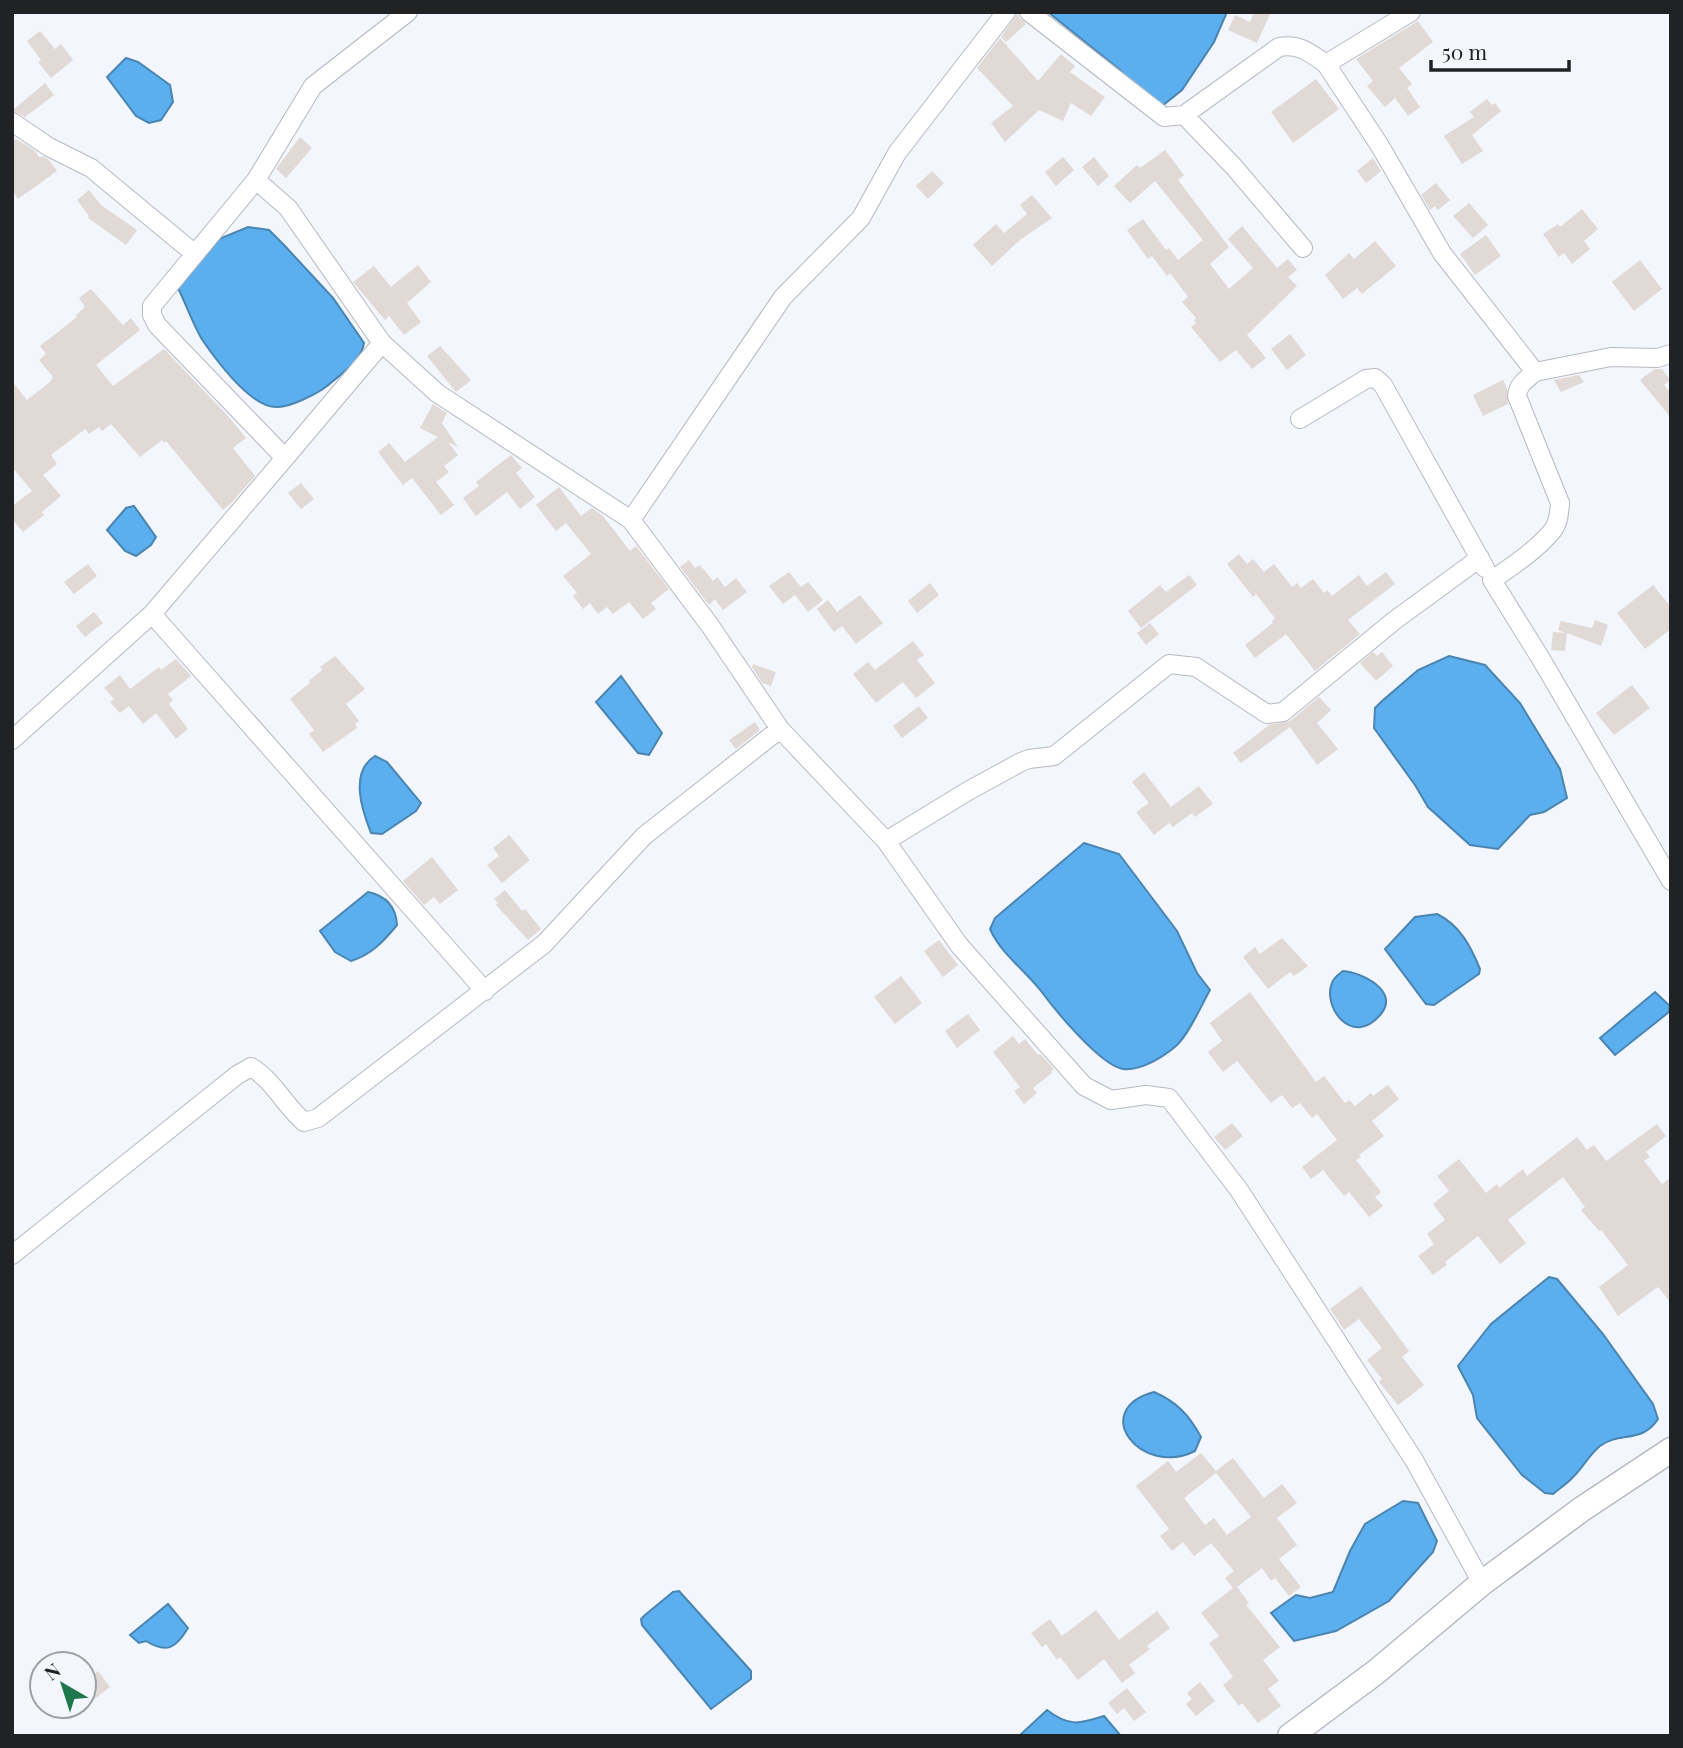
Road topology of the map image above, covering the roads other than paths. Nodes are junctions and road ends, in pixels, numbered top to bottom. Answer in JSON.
{"nodes":[{"id":1,"x":408,"y":12,"type":"edge"},
{"id":2,"x":1006,"y":12,"type":"edge"},
{"id":3,"x":1029,"y":12,"type":"edge"},
{"id":4,"x":1410,"y":12,"type":"edge"},
{"id":5,"x":1326,"y":64,"type":"junction"},
{"id":6,"x":1184,"y":115,"type":"junction"},
{"id":7,"x":12,"y":122,"type":"edge"},
{"id":8,"x":256,"y":180,"type":"junction"},
{"id":9,"x":1303,"y":248,"type":"dead end"},
{"id":10,"x":195,"y":254,"type":"junction"},
{"id":11,"x":382,"y":343,"type":"junction"},
{"id":12,"x":1671,"y":354,"type":"edge"},
{"id":13,"x":1535,"y":373,"type":"junction"},
{"id":14,"x":1300,"y":419,"type":"dead end"},
{"id":15,"x":285,"y":458,"type":"junction"},
{"id":16,"x":631,"y":520,"type":"junction"},
{"id":17,"x":1480,"y":558,"type":"junction"},
{"id":18,"x":1492,"y":580,"type":"junction"},
{"id":19,"x":152,"y":614,"type":"junction"},
{"id":20,"x":780,"y":729,"type":"junction"},
{"id":21,"x":12,"y":740,"type":"edge"},
{"id":22,"x":886,"y":841,"type":"junction"},
{"id":23,"x":1671,"y":881,"type":"edge"},
{"id":24,"x":485,"y":991,"type":"junction"},
{"id":25,"x":12,"y":1255,"type":"edge"},
{"id":26,"x":1671,"y":1450,"type":"edge"},
{"id":27,"x":1482,"y":1583,"type":"junction"},
{"id":28,"x":1290,"y":1736,"type":"edge"}],
"edges":[{"from":1,"to":8,"type":"street"},
{"from":2,"to":16,"type":"street"},
{"from":3,"to":6,"type":"street"},
{"from":4,"to":5,"type":"street"},
{"from":5,"to":6,"type":"street"},
{"from":5,"to":13,"type":"street"},
{"from":6,"to":9,"type":"street"},
{"from":7,"to":10,"type":"street"},
{"from":8,"to":10,"type":"street"},
{"from":8,"to":11,"type":"street"},
{"from":10,"to":15,"type":"street"},
{"from":11,"to":15,"type":"street"},
{"from":11,"to":16,"type":"street"},
{"from":12,"to":13,"type":"street"},
{"from":13,"to":18,"type":"street"},
{"from":14,"to":17,"type":"street"},
{"from":15,"to":19,"type":"street"},
{"from":16,"to":20,"type":"street"},
{"from":17,"to":18,"type":"street"},
{"from":17,"to":22,"type":"street"},
{"from":18,"to":23,"type":"street"},
{"from":19,"to":21,"type":"street"},
{"from":19,"to":24,"type":"street"},
{"from":20,"to":22,"type":"street"},
{"from":20,"to":24,"type":"street"},
{"from":22,"to":27,"type":"street"},
{"from":24,"to":25,"type":"street"},
{"from":26,"to":27,"type":"main road"},
{"from":27,"to":28,"type":"main road"}]}
